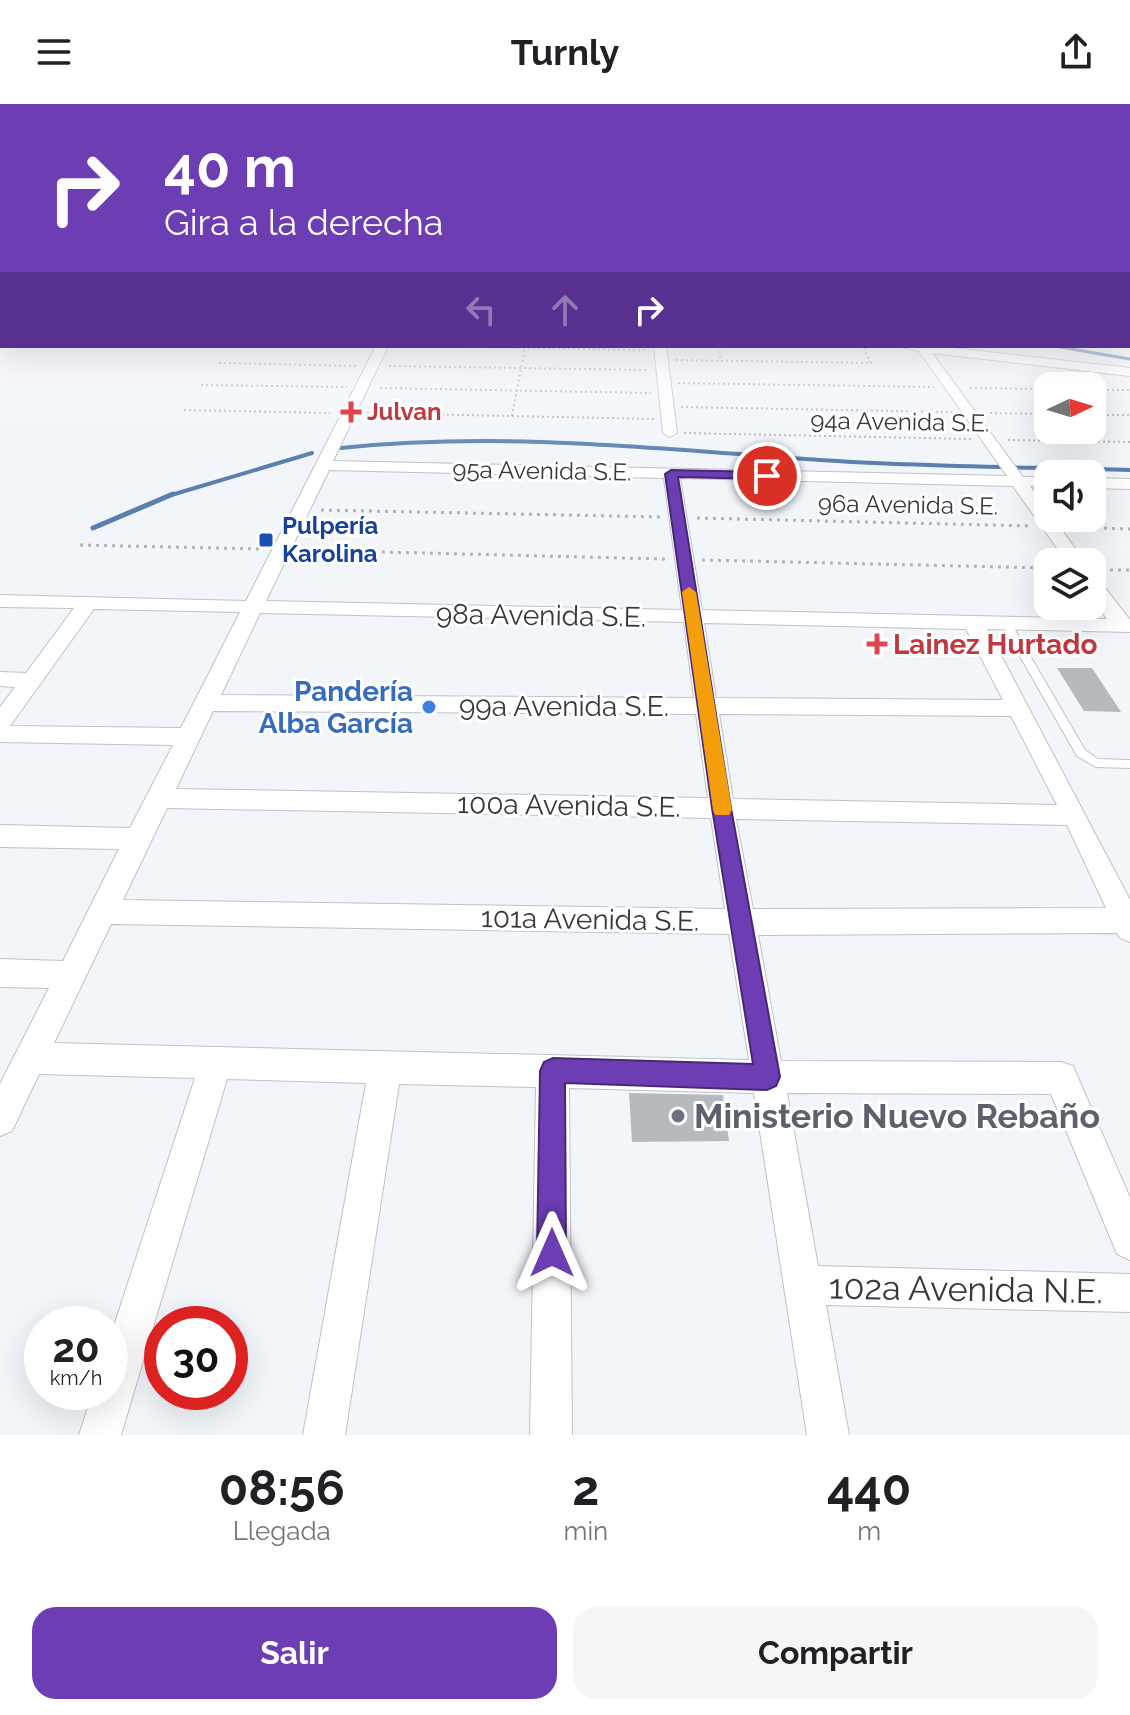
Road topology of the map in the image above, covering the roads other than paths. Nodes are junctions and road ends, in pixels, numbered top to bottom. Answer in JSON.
{"nodes":[{"id":1,"x":381,"y":348,"type":"edge"},
{"id":2,"x":916,"y":348,"type":"edge"},
{"id":3,"x":923,"y":349,"type":"junction"},
{"id":4,"x":1130,"y":372,"type":"edge"},
{"id":5,"x":324,"y":465,"type":"junction"},
{"id":6,"x":671,"y":474,"type":"junction"},
{"id":7,"x":1015,"y":474,"type":"junction"},
{"id":8,"x":1034,"y":479,"type":"edge"},
{"id":9,"x":1106,"y":483,"type":"edge"},
{"id":10,"x":1130,"y":484,"type":"edge"},
{"id":11,"x":1066,"y":548,"type":"edge"},
{"id":12,"x":0,"y":601,"type":"edge"},
{"id":13,"x":1106,"y":602,"type":"edge"},
{"id":14,"x":88,"y":603,"type":"junction"},
{"id":15,"x":253,"y":608,"type":"junction"},
{"id":16,"x":693,"y":618,"type":"junction"},
{"id":17,"x":973,"y":622,"type":"junction"},
{"id":18,"x":1006,"y":623,"type":"junction"},
{"id":19,"x":1125,"y":626,"type":"edge"},
{"id":20,"x":0,"y":679,"type":"edge"},
{"id":21,"x":32,"y":680,"type":"junction"},
{"id":22,"x":206,"y":703,"type":"junction"},
{"id":23,"x":707,"y":708,"type":"junction"},
{"id":24,"x":1019,"y":708,"type":"junction"},
{"id":25,"x":0,"y":723,"type":"edge"},
{"id":26,"x":0,"y":734,"type":"edge"},
{"id":27,"x":189,"y":737,"type":"junction"},
{"id":28,"x":1130,"y":764,"type":"edge"},
{"id":29,"x":159,"y":798,"type":"junction"},
{"id":30,"x":722,"y":808,"type":"junction"},
{"id":31,"x":1075,"y":815,"type":"junction"},
{"id":32,"x":0,"y":836,"type":"edge"},
{"id":33,"x":139,"y":839,"type":"junction"},
{"id":34,"x":103,"y":912,"type":"junction"},
{"id":35,"x":741,"y":922,"type":"junction"},
{"id":36,"x":1127,"y":924,"type":"edge"},
{"id":37,"x":0,"y":973,"type":"edge"},
{"id":38,"x":72,"y":975,"type":"junction"},
{"id":39,"x":30,"y":1058,"type":"junction"},
{"id":40,"x":216,"y":1062,"type":"junction"},
{"id":41,"x":385,"y":1067,"type":"junction"},
{"id":42,"x":553,"y":1071,"type":"junction"},
{"id":43,"x":767,"y":1077,"type":"junction"},
{"id":44,"x":0,"y":1119,"type":"edge"},
{"id":45,"x":1130,"y":1241,"type":"edge"},
{"id":46,"x":803,"y":1285,"type":"junction"},
{"id":47,"x":1130,"y":1293,"type":"edge"},
{"id":48,"x":100,"y":1435,"type":"edge"},
{"id":49,"x":324,"y":1435,"type":"edge"},
{"id":50,"x":551,"y":1435,"type":"edge"},
{"id":51,"x":828,"y":1435,"type":"edge"}],
"edges":[{"from":1,"to":5,"type":"street"},
{"from":2,"to":3,"type":"street"},
{"from":3,"to":4,"type":"street"},
{"from":3,"to":7,"type":"street"},
{"from":5,"to":6,"type":"street","name":"95a Avenida S.E."},
{"from":5,"to":15,"type":"street"},
{"from":6,"to":7,"type":"street","name":"95a Avenida S.E."},
{"from":6,"to":16,"type":"street"},
{"from":7,"to":8,"type":"street","name":"95a Avenida S.E."},
{"from":7,"to":11,"type":"street"},
{"from":9,"to":10,"type":"street"},
{"from":12,"to":14,"type":"street","name":"98a Avenida S.E."},
{"from":13,"to":19,"type":"street"},
{"from":14,"to":15,"type":"street","name":"98a Avenida S.E."},
{"from":14,"to":21,"type":"street"},
{"from":15,"to":16,"type":"street","name":"98a Avenida S.E."},
{"from":15,"to":22,"type":"street"},
{"from":16,"to":17,"type":"street","name":"98a Avenida S.E."},
{"from":16,"to":23,"type":"street"},
{"from":17,"to":18,"type":"street","name":"98a Avenida S.E."},
{"from":17,"to":24,"type":"street"},
{"from":18,"to":19,"type":"street","name":"98a Avenida S.E."},
{"from":18,"to":28,"type":"lane"},
{"from":20,"to":21,"type":"street"},
{"from":21,"to":25,"type":"street"},
{"from":22,"to":23,"type":"street","name":"99a Avenida S.E."},
{"from":22,"to":27,"type":"street"},
{"from":23,"to":24,"type":"street","name":"99a Avenida S.E."},
{"from":23,"to":30,"type":"street"},
{"from":24,"to":31,"type":"street"},
{"from":26,"to":27,"type":"street"},
{"from":27,"to":29,"type":"street"},
{"from":29,"to":30,"type":"street","name":"100a Avenida S.E."},
{"from":29,"to":33,"type":"street"},
{"from":30,"to":31,"type":"street","name":"100a Avenida S.E."},
{"from":30,"to":35,"type":"street"},
{"from":31,"to":36,"type":"street"},
{"from":32,"to":33,"type":"street"},
{"from":33,"to":34,"type":"street"},
{"from":34,"to":35,"type":"street","name":"101a Avenida S.E."},
{"from":34,"to":38,"type":"street"},
{"from":35,"to":36,"type":"street","name":"101a Avenida S.E."},
{"from":35,"to":43,"type":"street"},
{"from":37,"to":38,"type":"street"},
{"from":38,"to":39,"type":"street"},
{"from":39,"to":40,"type":"street"},
{"from":39,"to":44,"type":"street"},
{"from":40,"to":41,"type":"street"},
{"from":40,"to":48,"type":"street"},
{"from":41,"to":42,"type":"street"},
{"from":41,"to":49,"type":"street"},
{"from":42,"to":43,"type":"street"},
{"from":42,"to":50,"type":"street"},
{"from":43,"to":45,"type":"street"},
{"from":43,"to":46,"type":"street"},
{"from":46,"to":47,"type":"street","name":"102a Avenida N.E."},
{"from":46,"to":51,"type":"street"}]}
